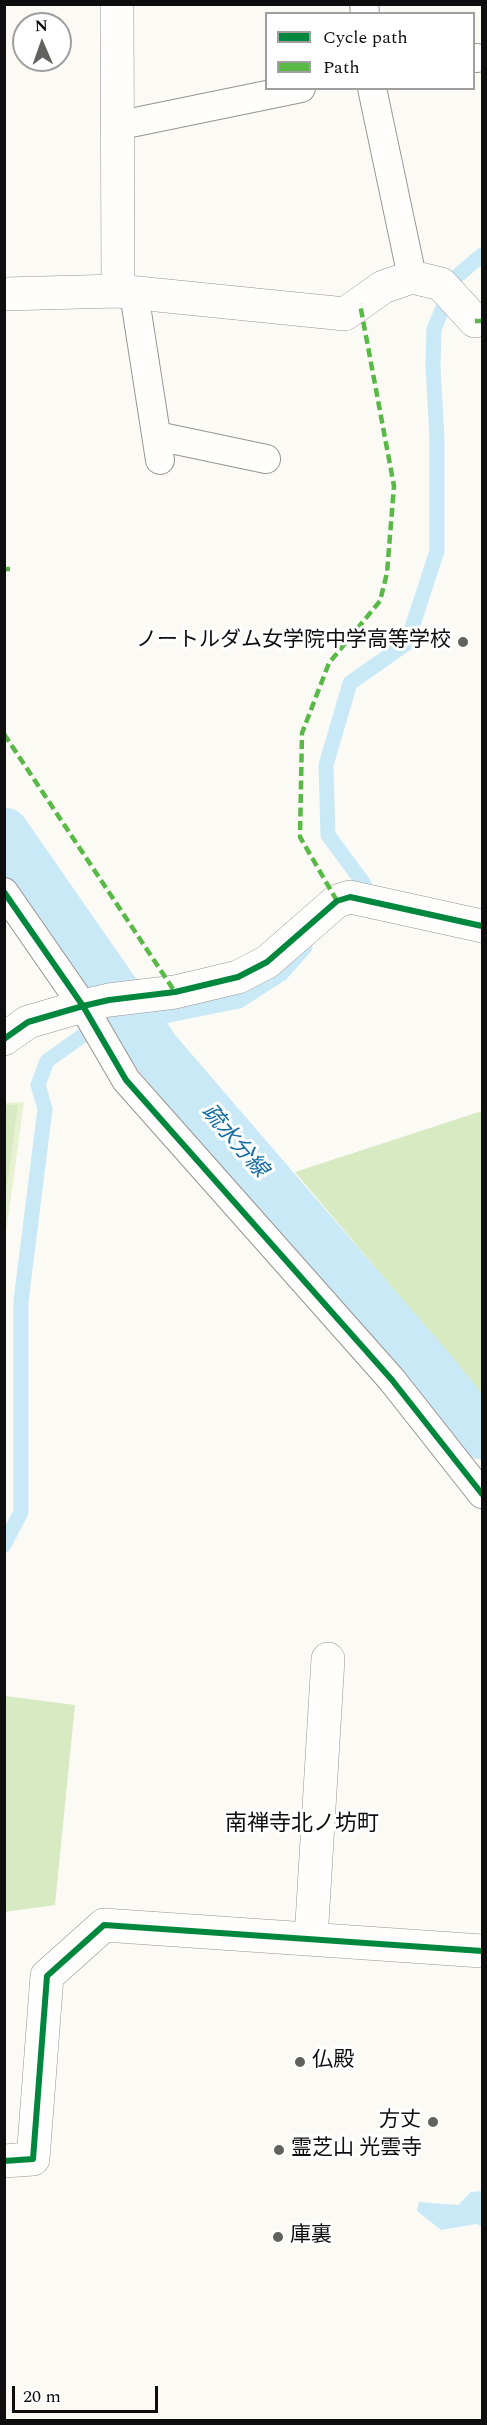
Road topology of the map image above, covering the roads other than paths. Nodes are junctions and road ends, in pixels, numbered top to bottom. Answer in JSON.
{"nodes":[{"id":1,"x":117,"y":4,"type":"edge"},
{"id":2,"x":291,"y":90,"type":"edge"},
{"id":3,"x":373,"y":90,"type":"edge"},
{"id":4,"x":116,"y":126,"type":"junction"},
{"id":5,"x":126,"y":292,"type":"junction"},
{"id":6,"x":4,"y":294,"type":"edge"},
{"id":7,"x":448,"y":296,"type":"joint"},
{"id":8,"x":266,"y":459,"type":"dead end"},
{"id":9,"x":4,"y":892,"type":"edge"},
{"id":10,"x":483,"y":926,"type":"edge"},
{"id":11,"x":96,"y":1003,"type":"junction"},
{"id":12,"x":4,"y":1039,"type":"edge"},
{"id":13,"x":483,"y":1494,"type":"edge"},
{"id":14,"x":328,"y":1659,"type":"dead end"},
{"id":15,"x":311,"y":1939,"type":"junction"},
{"id":16,"x":483,"y":1951,"type":"edge"},
{"id":17,"x":4,"y":2161,"type":"edge"}],
"edges":[{"from":1,"to":4,"type":"street"},
{"from":2,"to":4,"type":"lane"},
{"from":3,"to":7,"type":"lane"},
{"from":4,"to":5,"type":"street"},
{"from":5,"to":6,"type":"street"},
{"from":5,"to":7,"type":"street"},
{"from":5,"to":8,"type":"lane"},
{"from":9,"to":11,"type":"lane"},
{"from":10,"to":11,"type":"street"},
{"from":11,"to":12,"type":"street"},
{"from":11,"to":13,"type":"lane"},
{"from":14,"to":15,"type":"street"},
{"from":15,"to":16,"type":"street"},
{"from":15,"to":17,"type":"street"}]}
